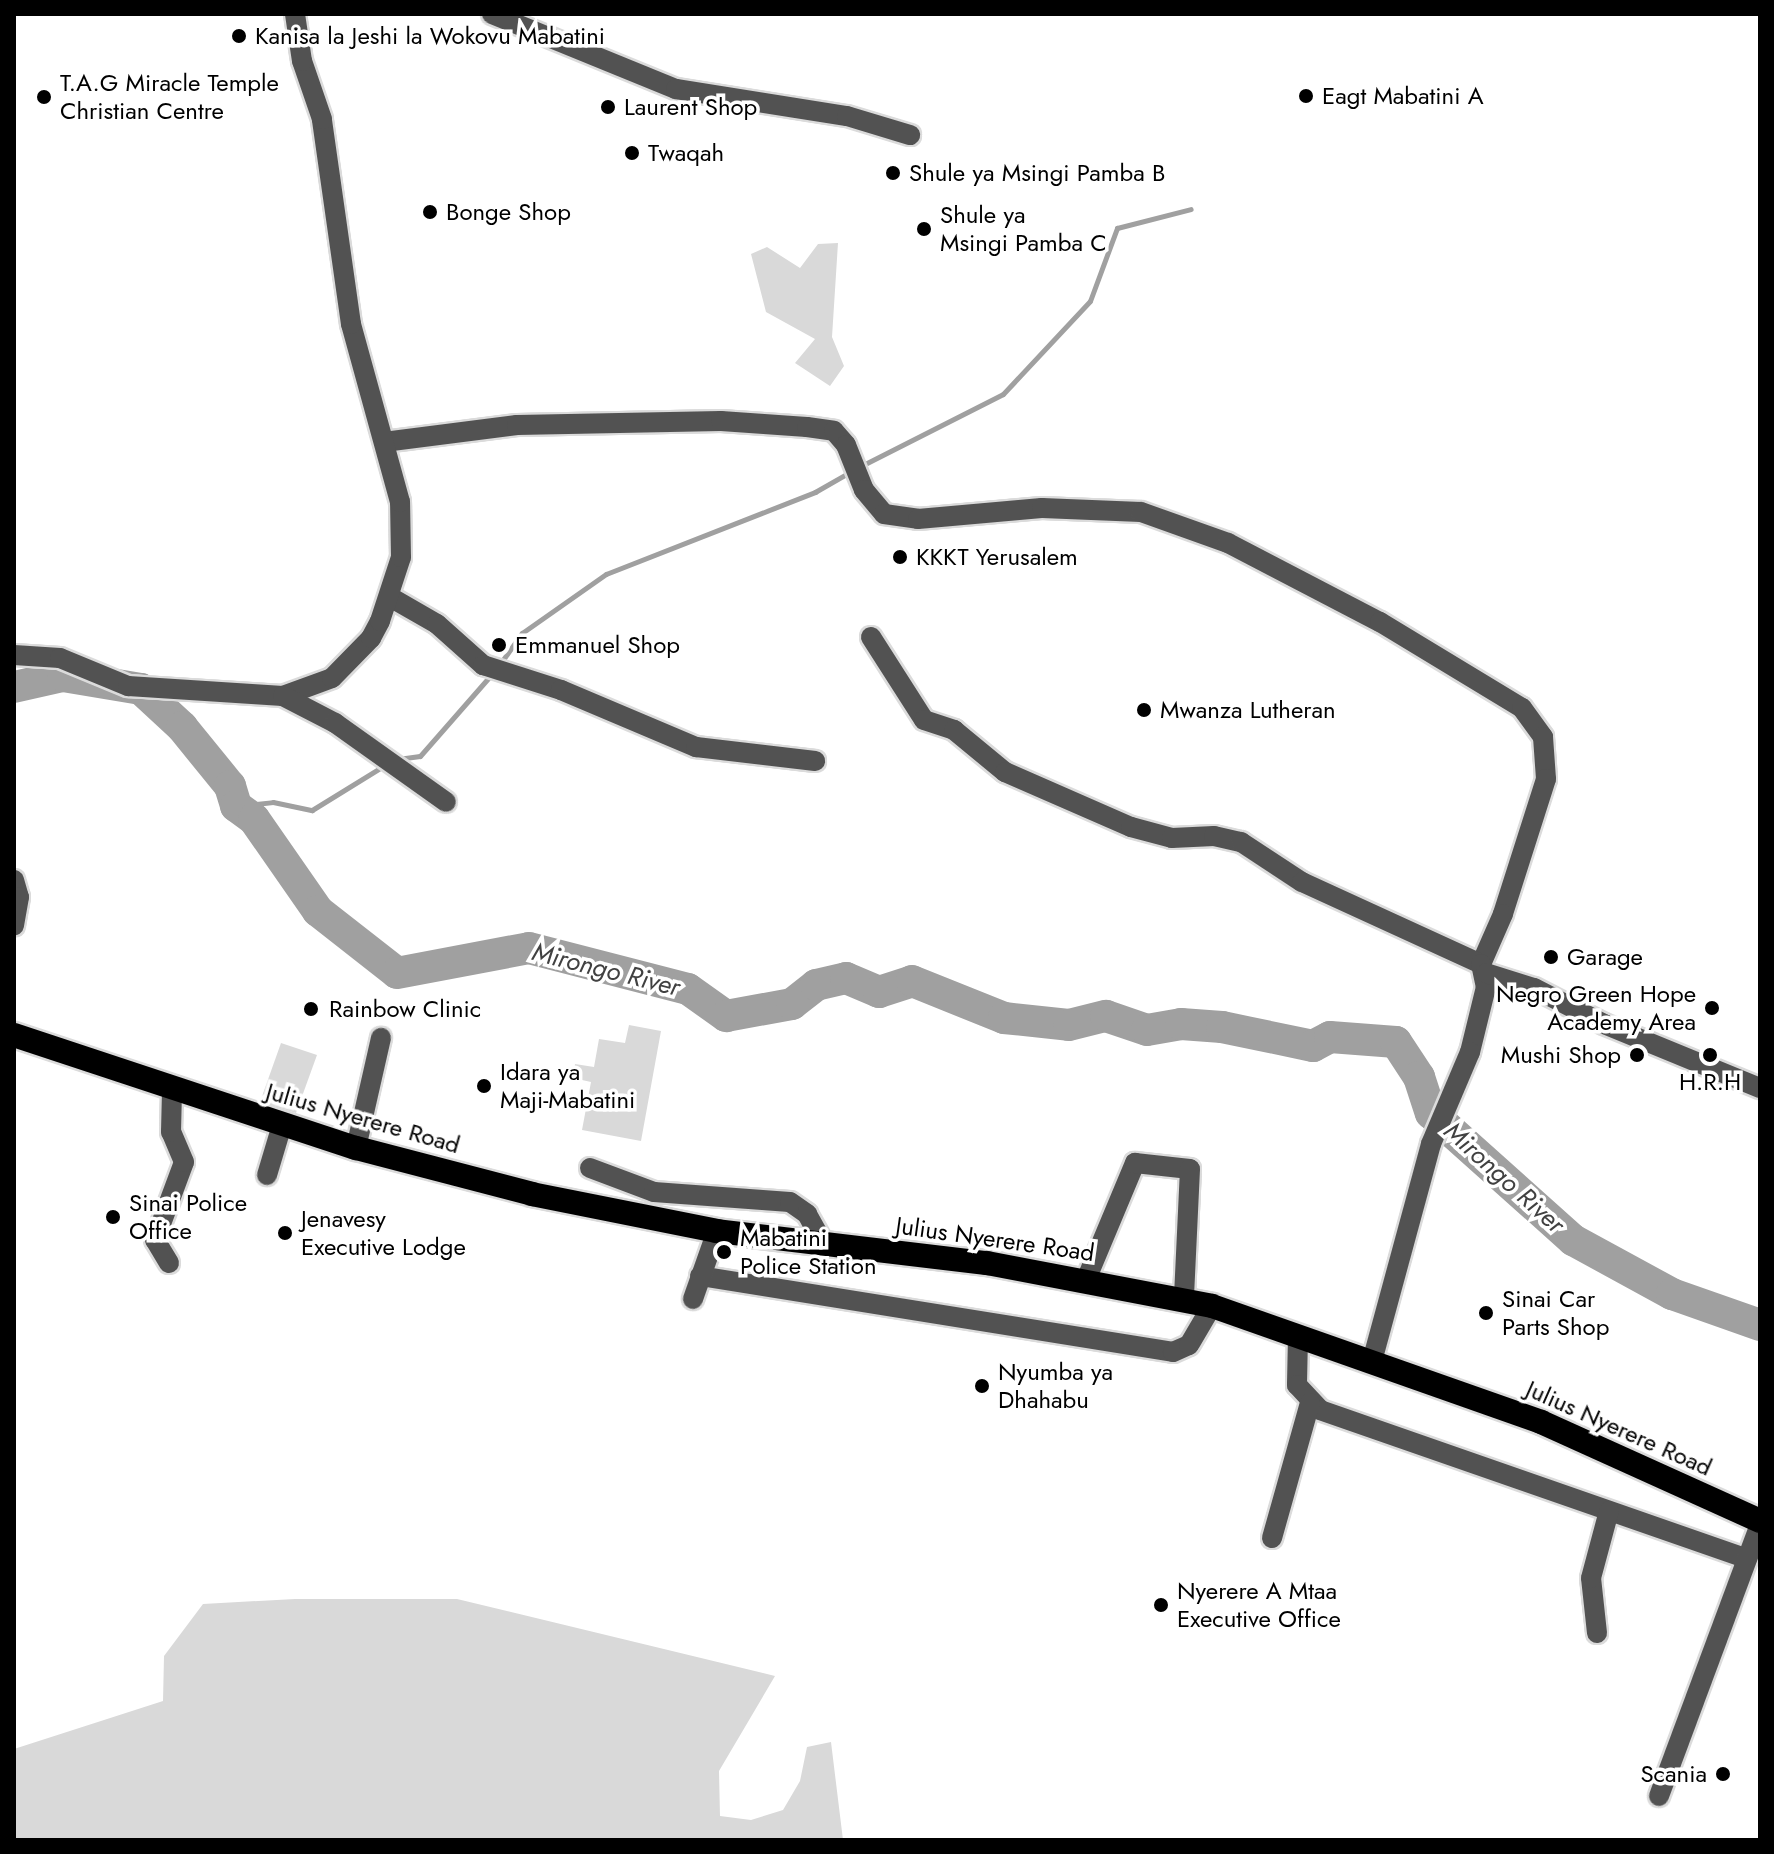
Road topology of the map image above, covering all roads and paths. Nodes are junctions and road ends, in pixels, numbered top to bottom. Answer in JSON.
{"nodes":[{"id":1,"x":295,"y":14,"type":"edge"},
{"id":2,"x":492,"y":14,"type":"edge"},
{"id":3,"x":910,"y":135,"type":"dead end"},
{"id":4,"x":384,"y":442,"type":"junction"},
{"id":5,"x":390,"y":597,"type":"junction"},
{"id":6,"x":871,"y":637,"type":"dead end"},
{"id":7,"x":14,"y":655,"type":"edge"},
{"id":8,"x":283,"y":696,"type":"junction"},
{"id":9,"x":815,"y":761,"type":"dead end"},
{"id":10,"x":446,"y":802,"type":"dead end"},
{"id":11,"x":14,"y":880,"type":"edge"},
{"id":12,"x":14,"y":926,"type":"edge"},
{"id":13,"x":1484,"y":969,"type":"junction"},
{"id":14,"x":14,"y":1035,"type":"edge"},
{"id":15,"x":381,"y":1038,"type":"dead end"},
{"id":16,"x":1760,"y":1088,"type":"edge"},
{"id":17,"x":172,"y":1090,"type":"junction"},
{"id":18,"x":282,"y":1125,"type":"junction"},
{"id":19,"x":356,"y":1148,"type":"junction"},
{"id":20,"x":590,"y":1168,"type":"dead end"},
{"id":21,"x":267,"y":1175,"type":"dead end"},
{"id":22,"x":717,"y":1231,"type":"junction"},
{"id":23,"x":823,"y":1243,"type":"junction"},
{"id":24,"x":169,"y":1263,"type":"dead end"},
{"id":25,"x":700,"y":1276,"type":"junction"},
{"id":26,"x":1086,"y":1280,"type":"junction"},
{"id":27,"x":1184,"y":1298,"type":"junction"},
{"id":28,"x":693,"y":1299,"type":"dead end"},
{"id":29,"x":1212,"y":1306,"type":"junction"},
{"id":30,"x":1298,"y":1336,"type":"junction"},
{"id":31,"x":1372,"y":1361,"type":"junction"},
{"id":32,"x":1310,"y":1403,"type":"junction"},
{"id":33,"x":1609,"y":1511,"type":"junction"},
{"id":34,"x":1760,"y":1523,"type":"edge"},
{"id":35,"x":1272,"y":1538,"type":"dead end"},
{"id":36,"x":1747,"y":1559,"type":"junction"},
{"id":37,"x":1597,"y":1633,"type":"dead end"},
{"id":38,"x":1659,"y":1796,"type":"dead end"}],
"edges":[{"from":1,"to":4,"type":"street"},
{"from":2,"to":3,"type":"street"},
{"from":4,"to":5,"type":"street"},
{"from":4,"to":13,"type":"street"},
{"from":5,"to":8,"type":"street"},
{"from":5,"to":9,"type":"street"},
{"from":6,"to":13,"type":"street"},
{"from":7,"to":8,"type":"street"},
{"from":8,"to":10,"type":"street"},
{"from":11,"to":12,"type":"street"},
{"from":13,"to":16,"type":"street"},
{"from":13,"to":31,"type":"street"},
{"from":14,"to":17,"type":"highway","name":"Julius Nyerere Road"},
{"from":15,"to":19,"type":"street"},
{"from":17,"to":18,"type":"highway","name":"Julius Nyerere Road"},
{"from":17,"to":24,"type":"street"},
{"from":18,"to":19,"type":"highway","name":"Julius Nyerere Road"},
{"from":18,"to":21,"type":"street"},
{"from":19,"to":22,"type":"highway","name":"Julius Nyerere Road"},
{"from":20,"to":23,"type":"street"},
{"from":22,"to":23,"type":"highway","name":"Julius Nyerere Road"},
{"from":22,"to":25,"type":"street"},
{"from":23,"to":26,"type":"highway","name":"Julius Nyerere Road"},
{"from":25,"to":28,"type":"street"},
{"from":25,"to":29,"type":"street"},
{"from":26,"to":27,"type":"highway","name":"Julius Nyerere Road"},
{"from":26,"to":27,"type":"street"},
{"from":27,"to":29,"type":"highway","name":"Julius Nyerere Road"},
{"from":29,"to":30,"type":"highway","name":"Julius Nyerere Road"},
{"from":30,"to":31,"type":"highway","name":"Julius Nyerere Road"},
{"from":30,"to":32,"type":"street"},
{"from":31,"to":34,"type":"highway","name":"Julius Nyerere Road"},
{"from":32,"to":33,"type":"street"},
{"from":32,"to":35,"type":"street"},
{"from":33,"to":36,"type":"street"},
{"from":33,"to":37,"type":"street"},
{"from":34,"to":36,"type":"street"},
{"from":36,"to":38,"type":"street"}]}
